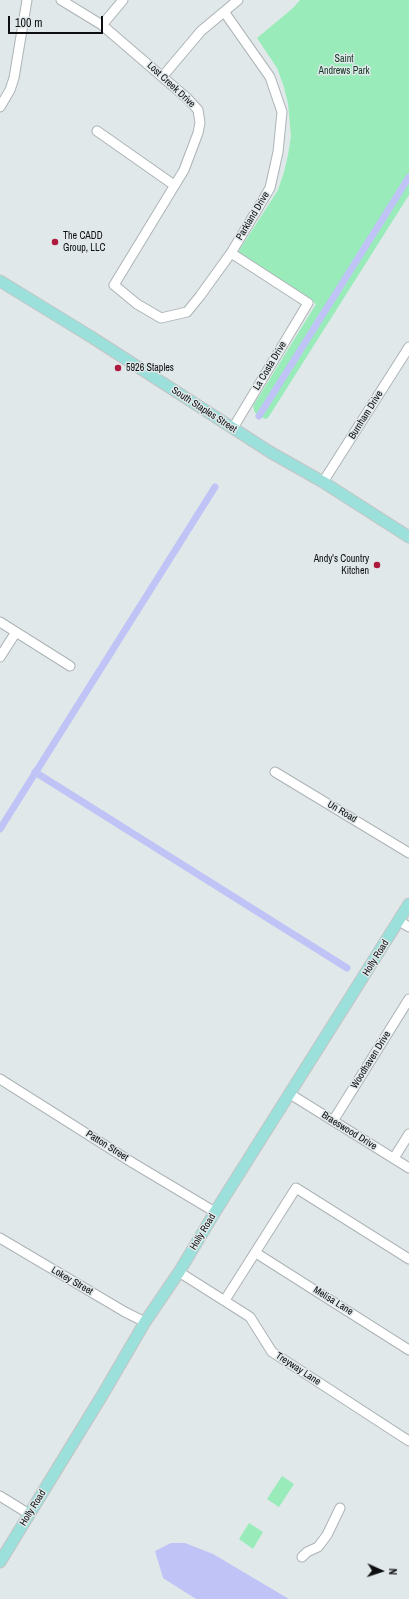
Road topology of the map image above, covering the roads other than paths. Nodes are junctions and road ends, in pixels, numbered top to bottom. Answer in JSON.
{"nodes":[{"id":1,"x":27,"y":0,"type":"edge"},
{"id":2,"x":61,"y":0,"type":"edge"},
{"id":3,"x":123,"y":0,"type":"edge"},
{"id":4,"x":238,"y":0,"type":"edge"},
{"id":5,"x":225,"y":13,"type":"junction"},
{"id":6,"x":102,"y":25,"type":"junction"},
{"id":7,"x":163,"y":76,"type":"junction"},
{"id":8,"x":0,"y":107,"type":"edge"},
{"id":9,"x":97,"y":131,"type":"dead end"},
{"id":10,"x":174,"y":185,"type":"junction"},
{"id":11,"x":231,"y":253,"type":"junction"},
{"id":12,"x":0,"y":281,"type":"edge"},
{"id":13,"x":114,"y":285,"type":"joint"},
{"id":14,"x":409,"y":347,"type":"edge"},
{"id":15,"x":232,"y":428,"type":"junction"},
{"id":16,"x":323,"y":482,"type":"junction"},
{"id":17,"x":409,"y":537,"type":"edge"},
{"id":18,"x":0,"y":622,"type":"edge"},
{"id":19,"x":16,"y":632,"type":"junction"},
{"id":20,"x":0,"y":657,"type":"edge"},
{"id":21,"x":70,"y":666,"type":"dead end"},
{"id":22,"x":275,"y":772,"type":"dead end"},
{"id":23,"x":409,"y":853,"type":"edge"},
{"id":24,"x":409,"y":904,"type":"edge"},
{"id":25,"x":399,"y":921,"type":"junction"},
{"id":26,"x":409,"y":928,"type":"edge"},
{"id":27,"x":409,"y":999,"type":"edge"},
{"id":28,"x":0,"y":1079,"type":"edge"},
{"id":29,"x":290,"y":1094,"type":"junction"},
{"id":30,"x":333,"y":1121,"type":"junction"},
{"id":31,"x":409,"y":1134,"type":"edge"},
{"id":32,"x":394,"y":1158,"type":"junction"},
{"id":33,"x":409,"y":1168,"type":"edge"},
{"id":34,"x":215,"y":1212,"type":"junction"},
{"id":35,"x":0,"y":1238,"type":"edge"},
{"id":36,"x":256,"y":1253,"type":"junction"},
{"id":37,"x":409,"y":1259,"type":"edge"},
{"id":38,"x":179,"y":1272,"type":"junction"},
{"id":39,"x":225,"y":1300,"type":"junction"},
{"id":40,"x":145,"y":1322,"type":"junction"},
{"id":41,"x":409,"y":1350,"type":"edge"},
{"id":42,"x":409,"y":1441,"type":"edge"},
{"id":43,"x":0,"y":1496,"type":"edge"},
{"id":44,"x":340,"y":1508,"type":"dead end"},
{"id":45,"x":29,"y":1514,"type":"junction"},
{"id":46,"x":302,"y":1557,"type":"dead end"},
{"id":47,"x":0,"y":1562,"type":"edge"}],
"edges":[{"from":1,"to":8,"type":"street"},
{"from":2,"to":6,"type":"street","name":"Lost Creek Drive"},
{"from":3,"to":6,"type":"street"},
{"from":4,"to":5,"type":"street"},
{"from":5,"to":7,"type":"street"},
{"from":5,"to":11,"type":"street","name":"Parkland Drive"},
{"from":6,"to":7,"type":"street","name":"Lost Creek Drive"},
{"from":7,"to":10,"type":"street","name":"Lost Creek Drive"},
{"from":9,"to":10,"type":"street"},
{"from":10,"to":13,"type":"street","name":"Lost Creek Drive"},
{"from":11,"to":13,"type":"street","name":"Parkland Drive"},
{"from":11,"to":15,"type":"street","name":"La Costa Drive"},
{"from":12,"to":15,"type":"main road","name":"South Staples Street"},
{"from":14,"to":16,"type":"street","name":"Burnham Drive"},
{"from":15,"to":16,"type":"main road","name":"South Staples Street"},
{"from":16,"to":17,"type":"main road","name":"South Staples Street"},
{"from":18,"to":19,"type":"street"},
{"from":19,"to":20,"type":"street"},
{"from":19,"to":21,"type":"street"},
{"from":22,"to":23,"type":"street","name":"Un Road"},
{"from":24,"to":25,"type":"main road","name":"Holly Road"},
{"from":25,"to":26,"type":"street"},
{"from":25,"to":29,"type":"main road","name":"Holly Road"},
{"from":27,"to":30,"type":"street","name":"Woodhaven Drive"},
{"from":28,"to":34,"type":"street","name":"Patton Street"},
{"from":29,"to":30,"type":"street","name":"Braeswood Drive"},
{"from":29,"to":34,"type":"main road","name":"Holly Road"},
{"from":30,"to":32,"type":"street","name":"Braeswood Drive"},
{"from":31,"to":32,"type":"street"},
{"from":32,"to":33,"type":"street","name":"Braeswood Drive"},
{"from":34,"to":38,"type":"main road","name":"Holly Road"},
{"from":35,"to":40,"type":"street","name":"Lokey Street"},
{"from":36,"to":37,"type":"street"},
{"from":36,"to":39,"type":"street"},
{"from":36,"to":41,"type":"street","name":"Melisa Lane"},
{"from":38,"to":39,"type":"street","name":"Treyway Lane"},
{"from":38,"to":40,"type":"main road","name":"Holly Road"},
{"from":39,"to":42,"type":"street","name":"Treyway Lane"},
{"from":40,"to":45,"type":"main road","name":"Holly Road"},
{"from":43,"to":45,"type":"street"},
{"from":44,"to":46,"type":"street"},
{"from":45,"to":47,"type":"main road","name":"Holly Road"}]}
